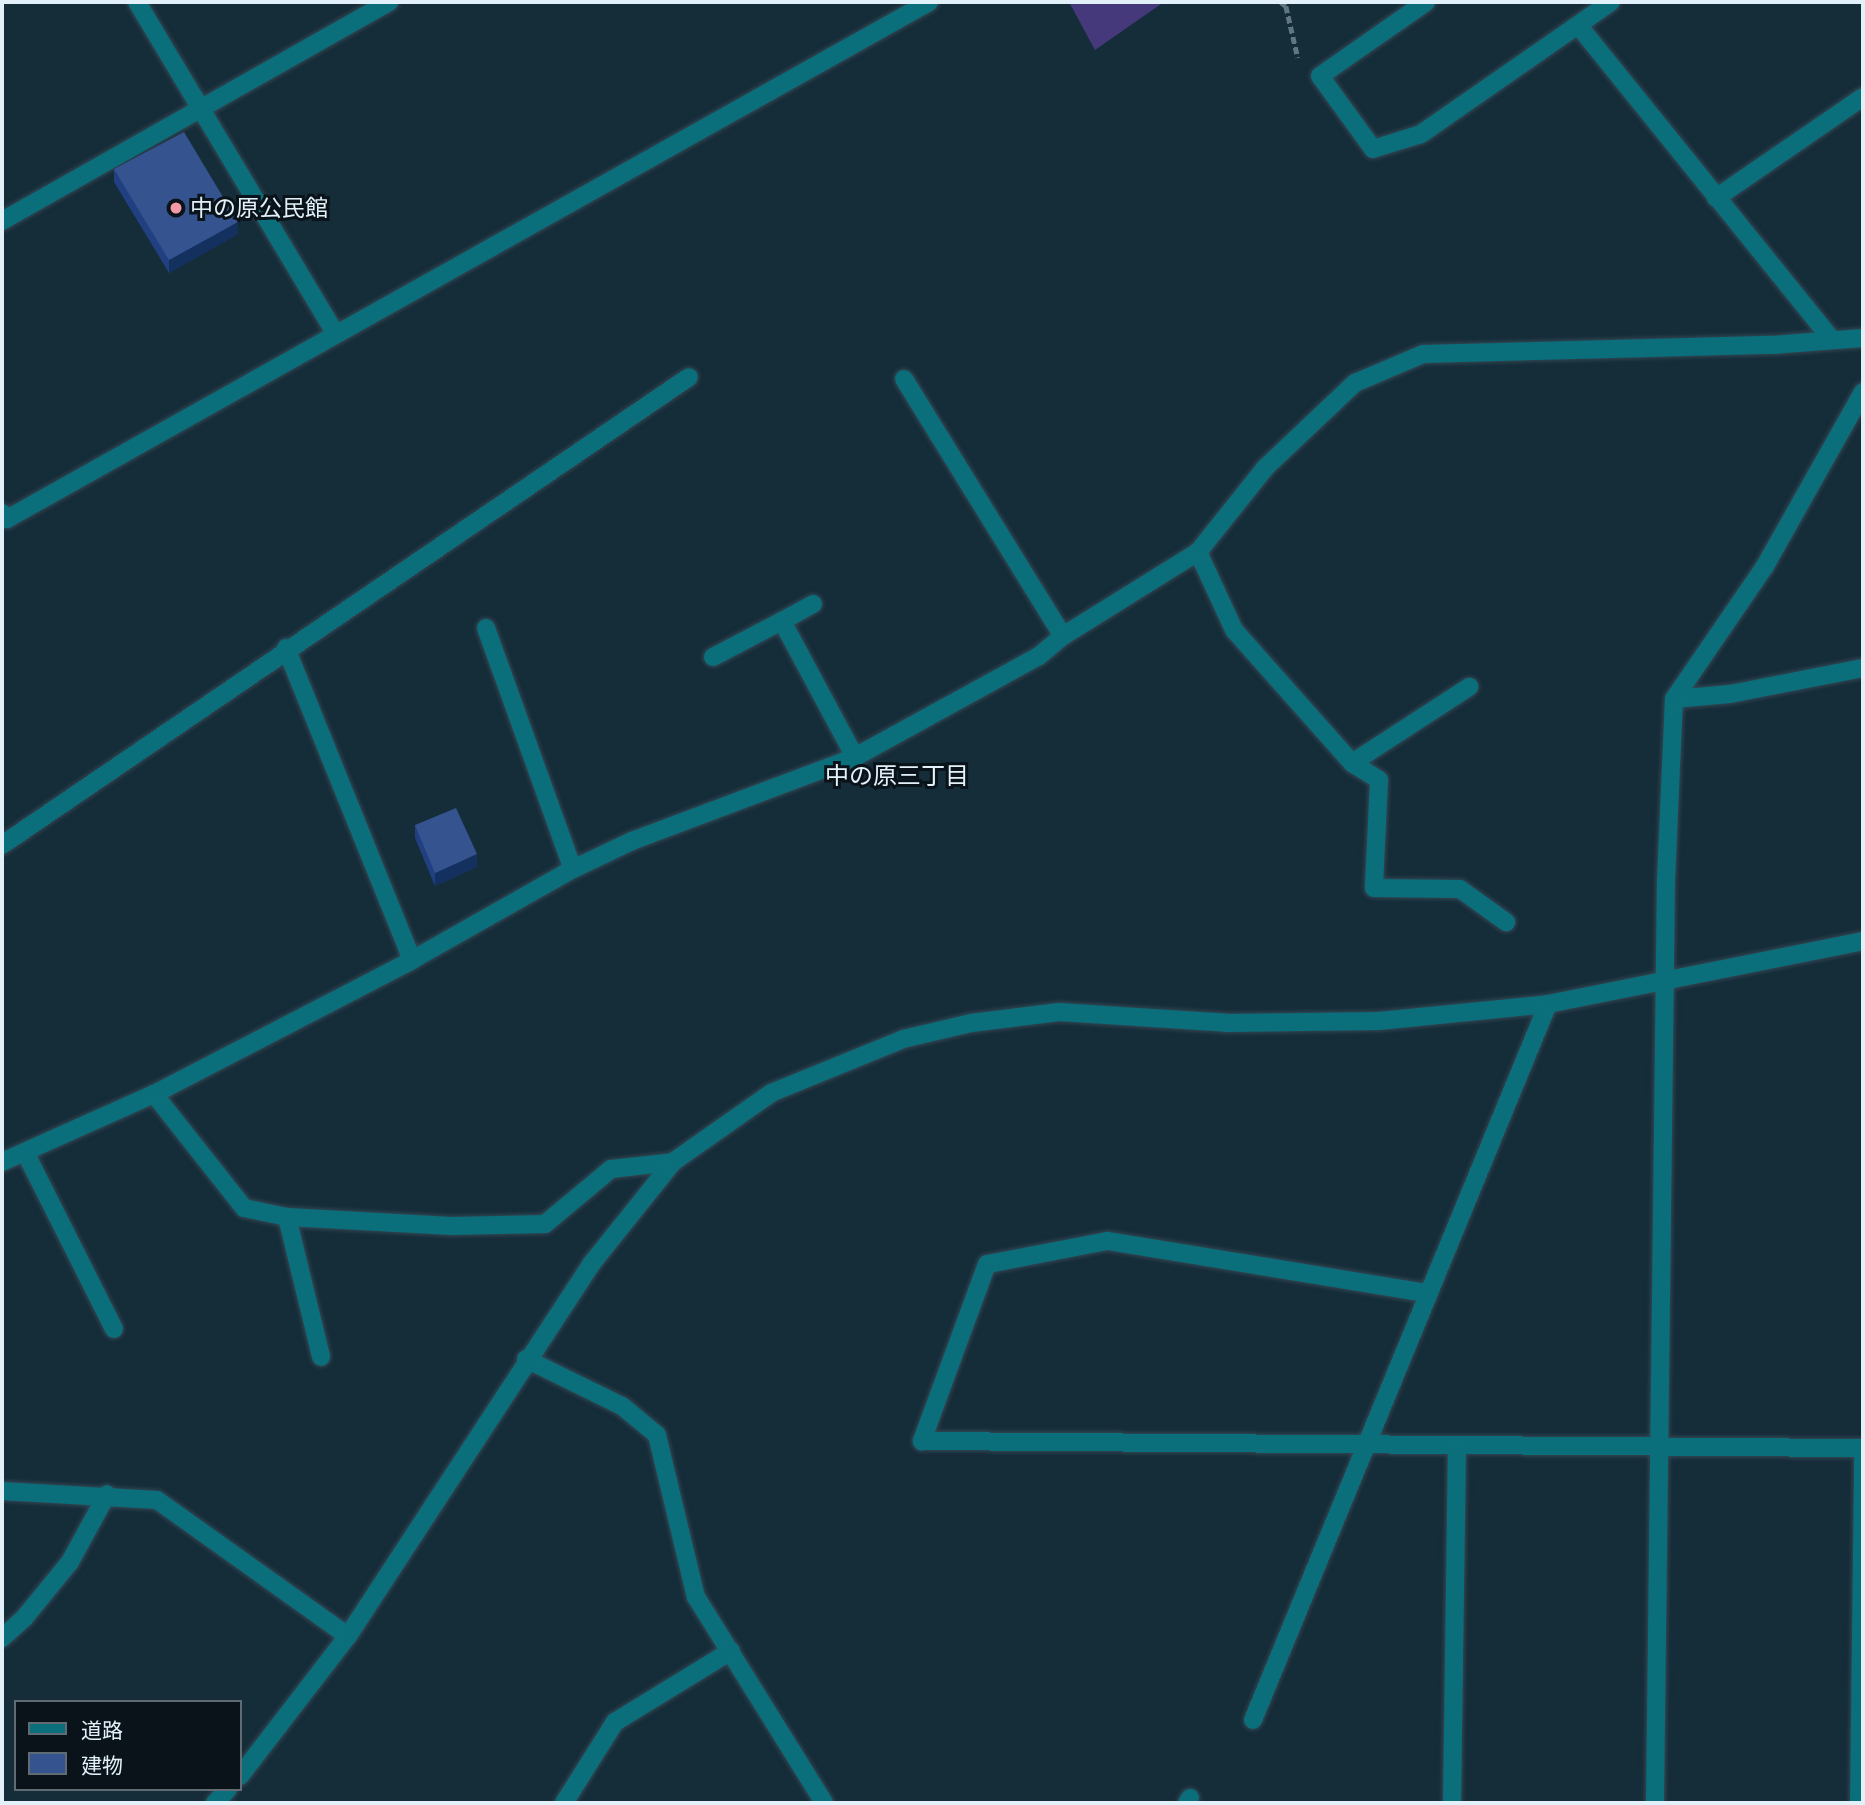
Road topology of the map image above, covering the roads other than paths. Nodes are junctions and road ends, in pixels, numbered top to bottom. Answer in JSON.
{"nodes":[{"id":1,"x":137,"y":2,"type":"edge"},
{"id":2,"x":389,"y":2,"type":"edge"},
{"id":3,"x":929,"y":2,"type":"edge"},
{"id":4,"x":1426,"y":2,"type":"edge"},
{"id":5,"x":1611,"y":2,"type":"edge"},
{"id":6,"x":1578,"y":25,"type":"junction"},
{"id":7,"x":1863,"y":97,"type":"edge"},
{"id":8,"x":201,"y":108,"type":"junction"},
{"id":9,"x":1716,"y":198,"type":"junction"},
{"id":10,"x":2,"y":221,"type":"edge"},
{"id":11,"x":336,"y":334,"type":"junction"},
{"id":12,"x":1831,"y":338,"type":"junction"},
{"id":13,"x":1863,"y":338,"type":"edge"},
{"id":14,"x":689,"y":377,"type":"dead end"},
{"id":15,"x":904,"y":379,"type":"dead end"},
{"id":16,"x":1863,"y":392,"type":"edge"},
{"id":17,"x":2,"y":513,"type":"edge"},
{"id":18,"x":1198,"y":552,"type":"junction"},
{"id":19,"x":813,"y":604,"type":"dead end"},
{"id":20,"x":782,"y":621,"type":"junction"},
{"id":21,"x":486,"y":628,"type":"dead end"},
{"id":22,"x":1063,"y":636,"type":"junction"},
{"id":23,"x":286,"y":649,"type":"junction"},
{"id":24,"x":713,"y":657,"type":"dead end"},
{"id":25,"x":1863,"y":668,"type":"edge"},
{"id":26,"x":1469,"y":687,"type":"dead end"},
{"id":27,"x":1674,"y":699,"type":"junction"},
{"id":28,"x":855,"y":757,"type":"junction"},
{"id":29,"x":1352,"y":763,"type":"junction"},
{"id":30,"x":2,"y":845,"type":"edge"},
{"id":31,"x":573,"y":869,"type":"junction"},
{"id":32,"x":1506,"y":922,"type":"dead end"},
{"id":33,"x":1863,"y":941,"type":"edge"},
{"id":34,"x":412,"y":960,"type":"junction"},
{"id":35,"x":1666,"y":982,"type":"junction"},
{"id":36,"x":1548,"y":1004,"type":"junction"},
{"id":37,"x":154,"y":1094,"type":"junction"},
{"id":38,"x":25,"y":1152,"type":"junction"},
{"id":39,"x":2,"y":1162,"type":"edge"},
{"id":40,"x":673,"y":1162,"type":"junction"},
{"id":41,"x":287,"y":1217,"type":"junction"},
{"id":42,"x":1426,"y":1293,"type":"junction"},
{"id":43,"x":114,"y":1329,"type":"dead end"},
{"id":44,"x":321,"y":1357,"type":"dead end"},
{"id":45,"x":526,"y":1359,"type":"junction"},
{"id":46,"x":1369,"y":1444,"type":"junction"},
{"id":47,"x":1457,"y":1448,"type":"junction"},
{"id":48,"x":1863,"y":1448,"type":"edge"},
{"id":49,"x":1661,"y":1449,"type":"junction"},
{"id":50,"x":1863,"y":1459,"type":"edge"},
{"id":51,"x":2,"y":1491,"type":"edge"},
{"id":52,"x":107,"y":1494,"type":"junction"},
{"id":53,"x":348,"y":1636,"type":"junction"},
{"id":54,"x":2,"y":1638,"type":"edge"},
{"id":55,"x":731,"y":1651,"type":"junction"},
{"id":56,"x":1253,"y":1720,"type":"dead end"},
{"id":57,"x":242,"y":1773,"type":"edge"},
{"id":58,"x":564,"y":1803,"type":"edge"},
{"id":59,"x":824,"y":1803,"type":"edge"},
{"id":60,"x":1452,"y":1803,"type":"edge"},
{"id":61,"x":1655,"y":1803,"type":"edge"},
{"id":62,"x":1859,"y":1803,"type":"edge"}],
"edges":[{"from":1,"to":8,"type":"street"},
{"from":2,"to":8,"type":"street"},
{"from":3,"to":11,"type":"street"},
{"from":4,"to":6,"type":"street"},
{"from":5,"to":6,"type":"street"},
{"from":6,"to":9,"type":"street"},
{"from":7,"to":9,"type":"street"},
{"from":8,"to":10,"type":"street"},
{"from":8,"to":11,"type":"street"},
{"from":9,"to":12,"type":"street"},
{"from":11,"to":17,"type":"street"},
{"from":12,"to":13,"type":"street"},
{"from":12,"to":18,"type":"street"},
{"from":14,"to":23,"type":"street"},
{"from":15,"to":22,"type":"street"},
{"from":16,"to":27,"type":"street"},
{"from":18,"to":22,"type":"street"},
{"from":18,"to":29,"type":"street"},
{"from":19,"to":20,"type":"street"},
{"from":20,"to":24,"type":"street"},
{"from":20,"to":28,"type":"street"},
{"from":21,"to":31,"type":"street"},
{"from":22,"to":28,"type":"street"},
{"from":23,"to":30,"type":"street"},
{"from":23,"to":34,"type":"street"},
{"from":25,"to":27,"type":"street"},
{"from":26,"to":29,"type":"street"},
{"from":27,"to":35,"type":"street"},
{"from":28,"to":31,"type":"street"},
{"from":29,"to":32,"type":"street"},
{"from":31,"to":34,"type":"street"},
{"from":33,"to":35,"type":"street"},
{"from":34,"to":37,"type":"street"},
{"from":35,"to":36,"type":"street"},
{"from":35,"to":49,"type":"street"},
{"from":36,"to":40,"type":"street"},
{"from":36,"to":42,"type":"street"},
{"from":37,"to":38,"type":"street"},
{"from":37,"to":41,"type":"street"},
{"from":38,"to":39,"type":"street"},
{"from":38,"to":43,"type":"street"},
{"from":40,"to":41,"type":"street"},
{"from":40,"to":45,"type":"street"},
{"from":41,"to":44,"type":"street"},
{"from":42,"to":46,"type":"street"},
{"from":42,"to":46,"type":"street"},
{"from":45,"to":53,"type":"street"},
{"from":45,"to":55,"type":"street"},
{"from":46,"to":47,"type":"street"},
{"from":46,"to":56,"type":"street"},
{"from":47,"to":49,"type":"street"},
{"from":47,"to":60,"type":"street"},
{"from":48,"to":49,"type":"street"},
{"from":49,"to":61,"type":"street"},
{"from":50,"to":62,"type":"street"},
{"from":51,"to":52,"type":"street"},
{"from":52,"to":53,"type":"street"},
{"from":52,"to":54,"type":"street"},
{"from":53,"to":57,"type":"street"},
{"from":55,"to":58,"type":"street"},
{"from":55,"to":59,"type":"street"}]}
